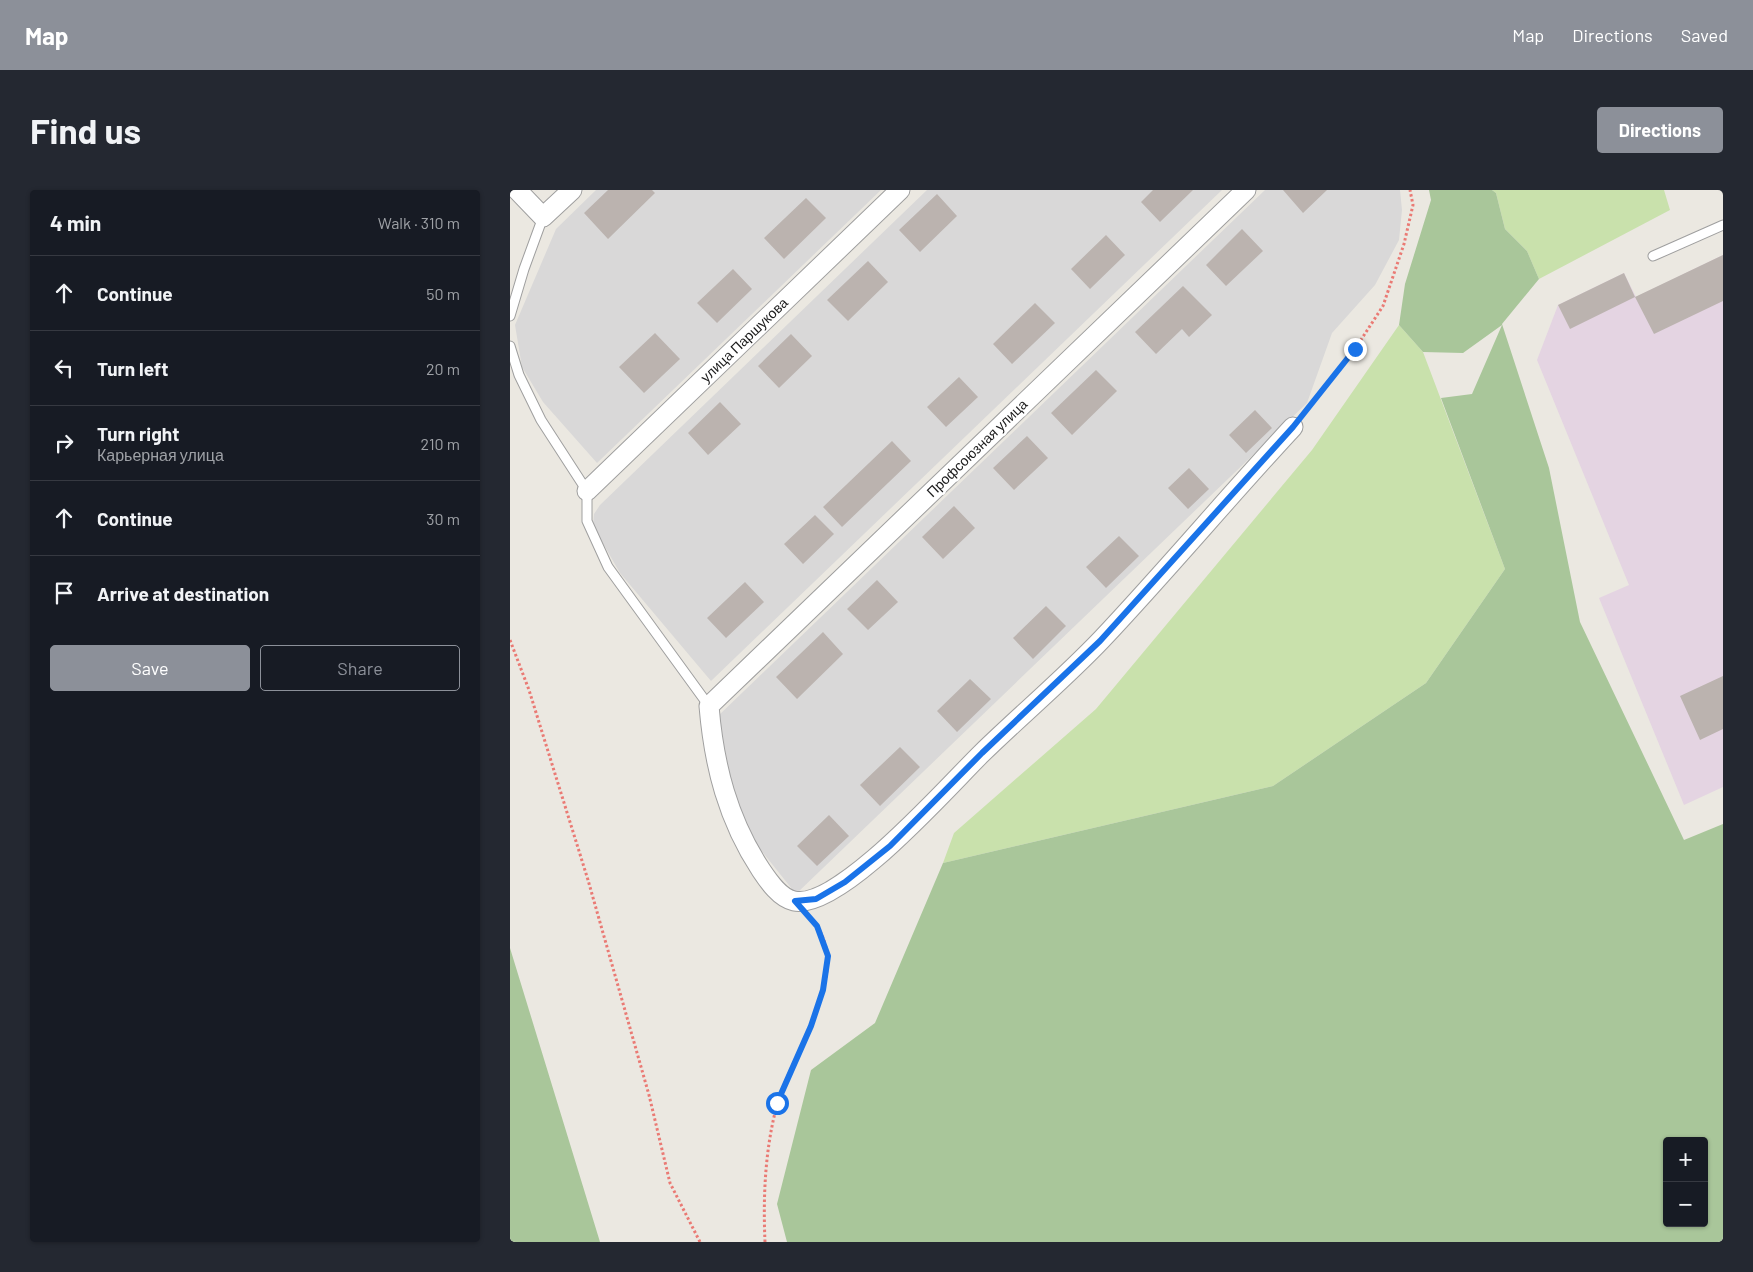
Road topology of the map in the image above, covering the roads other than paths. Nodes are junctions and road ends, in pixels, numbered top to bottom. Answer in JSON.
{"nodes":[{"id":1,"x":518,"y":190,"type":"edge"},
{"id":2,"x":572,"y":190,"type":"edge"},
{"id":3,"x":900,"y":190,"type":"edge"},
{"id":4,"x":1246,"y":190,"type":"edge"},
{"id":5,"x":543,"y":217,"type":"junction"},
{"id":6,"x":1723,"y":225,"type":"edge"},
{"id":7,"x":1654,"y":256,"type":"dead end"},
{"id":8,"x":510,"y":316,"type":"edge"},
{"id":9,"x":510,"y":346,"type":"edge"},
{"id":10,"x":1293,"y":427,"type":"road end"},
{"id":11,"x":587,"y":491,"type":"junction"},
{"id":12,"x":709,"y":706,"type":"junction"}],
"edges":[{"from":1,"to":5,"type":"street"},
{"from":2,"to":5,"type":"street"},
{"from":3,"to":11,"type":"street","name":"улица Паршукова"},
{"from":4,"to":12,"type":"street","name":"Профсоюзная улица"},
{"from":5,"to":8,"type":"lane"},
{"from":6,"to":7,"type":"lane"},
{"from":9,"to":11,"type":"lane"},
{"from":10,"to":12,"type":"street"},
{"from":11,"to":12,"type":"lane"}]}
